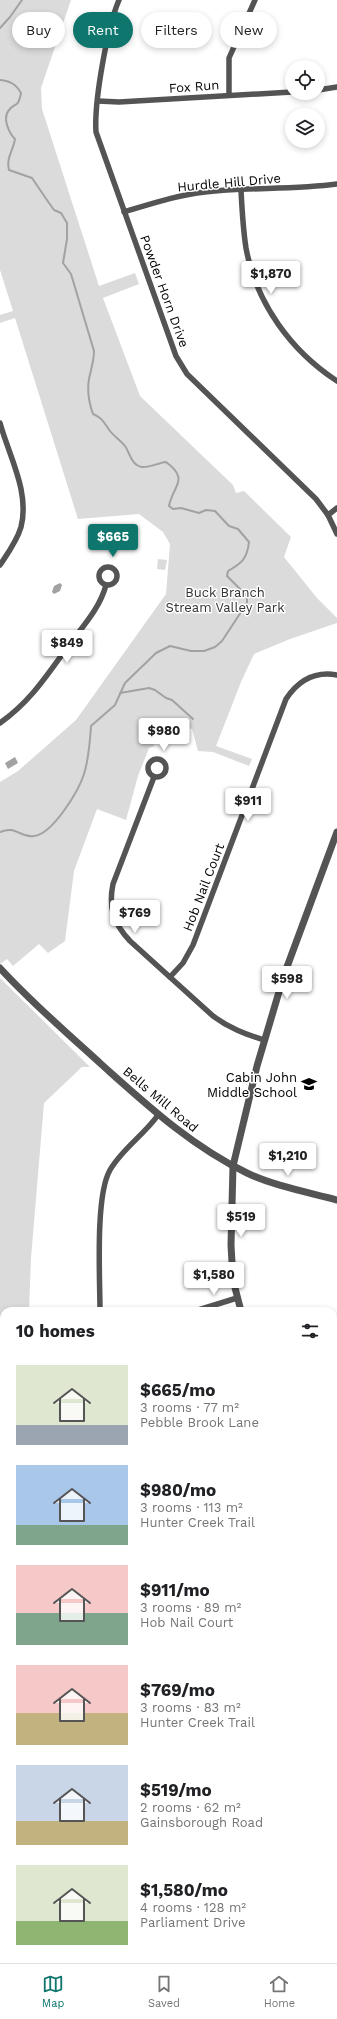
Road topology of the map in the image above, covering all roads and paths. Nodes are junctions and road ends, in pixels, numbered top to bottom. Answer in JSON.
{"nodes":[{"id":1,"x":120,"y":0,"type":"edge"},
{"id":2,"x":255,"y":0,"type":"edge"},
{"id":3,"x":337,"y":87,"type":"edge"},
{"id":4,"x":325,"y":89,"type":"edge"},
{"id":5,"x":285,"y":92,"type":"edge"},
{"id":6,"x":229,"y":95,"type":"junction"},
{"id":7,"x":98,"y":101,"type":"junction"},
{"id":8,"x":337,"y":184,"type":"edge"},
{"id":9,"x":241,"y":190,"type":"junction"},
{"id":10,"x":124,"y":212,"type":"junction"},
{"id":11,"x":337,"y":381,"type":"edge"},
{"id":12,"x":0,"y":423,"type":"edge"},
{"id":13,"x":337,"y":508,"type":"edge"},
{"id":14,"x":328,"y":515,"type":"junction"},
{"id":15,"x":337,"y":534,"type":"edge"},
{"id":16,"x":0,"y":564,"type":"edge"},
{"id":17,"x":106,"y":585,"type":"dead end"},
{"id":18,"x":337,"y":675,"type":"edge"},
{"id":19,"x":0,"y":723,"type":"edge"},
{"id":20,"x":154,"y":777,"type":"dead end"},
{"id":21,"x":337,"y":832,"type":"edge"},
{"id":22,"x":0,"y":968,"type":"edge"},
{"id":23,"x":170,"y":977,"type":"junction"},
{"id":24,"x":264,"y":1040,"type":"junction"},
{"id":25,"x":158,"y":1114,"type":"junction"},
{"id":26,"x":233,"y":1166,"type":"junction"},
{"id":27,"x":337,"y":1200,"type":"edge"},
{"id":28,"x":237,"y":1298,"type":"junction"},
{"id":29,"x":100,"y":1307,"type":"edge"},
{"id":30,"x":208,"y":1307,"type":"edge"},
{"id":31,"x":240,"y":1307,"type":"edge"}],
"edges":[{"from":1,"to":7,"type":"street","name":"Powder Horn Drive"},
{"from":2,"to":6,"type":"street"},
{"from":3,"to":4,"type":"street"},
{"from":5,"to":6,"type":"street","name":"Fox Run"},
{"from":6,"to":7,"type":"street","name":"Fox Run"},
{"from":7,"to":10,"type":"street","name":"Powder Horn Drive"},
{"from":8,"to":9,"type":"street","name":"Hurdle Hill Drive"},
{"from":9,"to":10,"type":"street","name":"Hurdle Hill Drive"},
{"from":9,"to":11,"type":"street"},
{"from":10,"to":14,"type":"street","name":"Powder Horn Drive"},
{"from":12,"to":16,"type":"street"},
{"from":13,"to":14,"type":"street"},
{"from":14,"to":15,"type":"street","name":"Powder Horn Drive"},
{"from":17,"to":19,"type":"street"},
{"from":18,"to":23,"type":"street","name":"Hob Nail Court"},
{"from":20,"to":23,"type":"street"},
{"from":21,"to":24,"type":"street"},
{"from":22,"to":25,"type":"street","name":"Bells Mill Road"},
{"from":23,"to":24,"type":"street"},
{"from":24,"to":26,"type":"street"},
{"from":25,"to":26,"type":"street","name":"Bells Mill Road"},
{"from":25,"to":29,"type":"street"},
{"from":26,"to":27,"type":"street","name":"Bells Mill Road"},
{"from":26,"to":28,"type":"street"},
{"from":28,"to":30,"type":"street"},
{"from":28,"to":31,"type":"street"}]}
